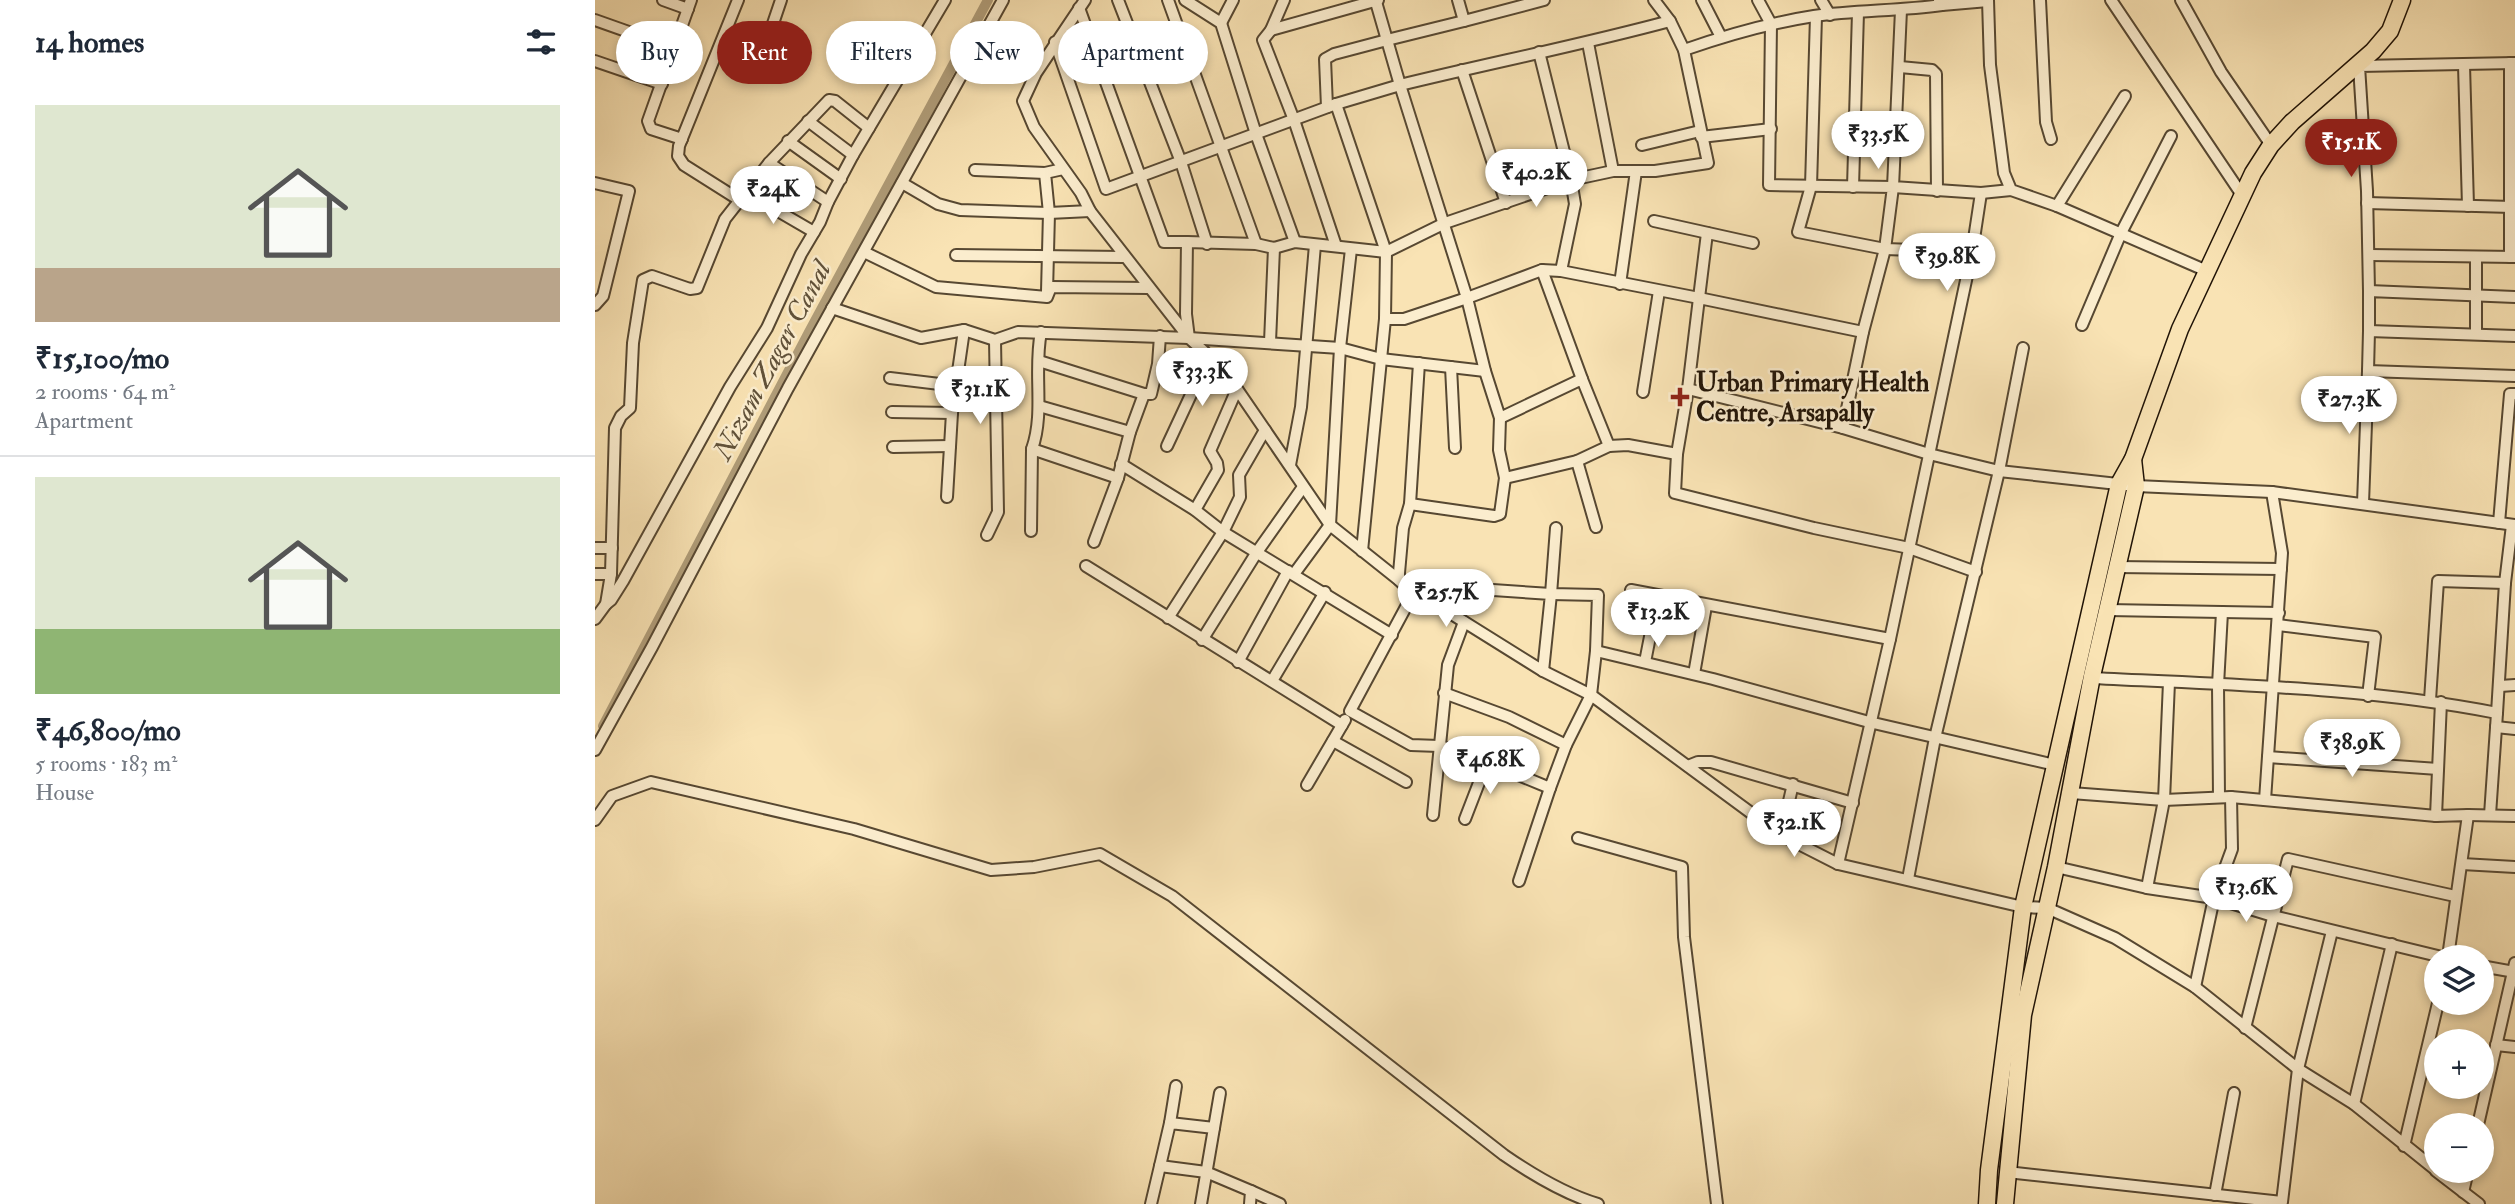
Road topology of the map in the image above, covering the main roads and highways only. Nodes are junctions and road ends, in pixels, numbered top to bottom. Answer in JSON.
{"nodes":[{"id":1,"x":2402,"y":0,"type":"edge"},
{"id":2,"x":2133,"y":459,"type":"junction"},
{"id":3,"x":1987,"y":1204,"type":"edge"},
{"id":4,"x":2005,"y":1204,"type":"edge"}],
"edges":[{"from":1,"to":2,"type":"highway"},
{"from":2,"to":3,"type":"highway"},
{"from":2,"to":4,"type":"highway"}]}
